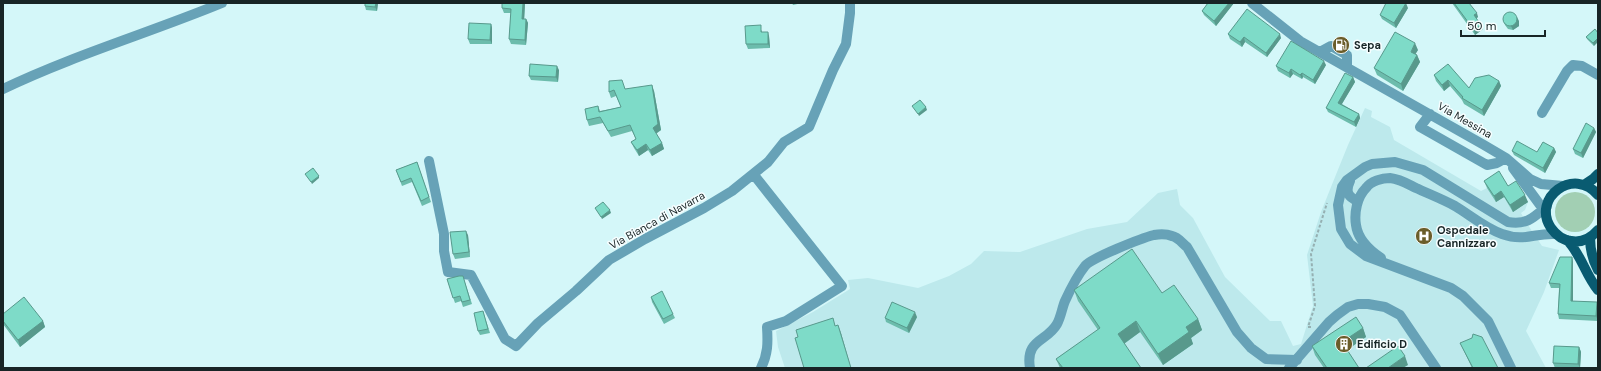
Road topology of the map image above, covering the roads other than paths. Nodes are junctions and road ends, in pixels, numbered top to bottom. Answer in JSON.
{"nodes":[{"id":1,"x":222,"y":3,"type":"edge"},
{"id":2,"x":850,"y":3,"type":"edge"},
{"id":3,"x":1252,"y":3,"type":"edge"},
{"id":4,"x":1598,"y":75,"type":"edge"},
{"id":5,"x":3,"y":89,"type":"edge"},
{"id":6,"x":1542,"y":113,"type":"dead end"},
{"id":7,"x":1430,"y":114,"type":"junction"},
{"id":8,"x":1506,"y":158,"type":"junction"},
{"id":9,"x":429,"y":161,"type":"dead end"},
{"id":10,"x":1598,"y":174,"type":"edge"},
{"id":11,"x":754,"y":175,"type":"junction"},
{"id":12,"x":1353,"y":176,"type":"junction"},
{"id":13,"x":1584,"y":184,"type":"junction"},
{"id":14,"x":1563,"y":186,"type":"junction"},
{"id":15,"x":1598,"y":195,"type":"edge"},
{"id":16,"x":1536,"y":199,"type":"junction"},
{"id":17,"x":1358,"y":201,"type":"junction"},
{"id":18,"x":1545,"y":209,"type":"junction"},
{"id":19,"x":1531,"y":219,"type":"junction"},
{"id":20,"x":1594,"y":233,"type":"edge"},
{"id":21,"x":1555,"y":234,"type":"junction"},
{"id":22,"x":1567,"y":240,"type":"junction"},
{"id":23,"x":1393,"y":265,"type":"junction"},
{"id":24,"x":1598,"y":270,"type":"edge"},
{"id":25,"x":1598,"y":290,"type":"edge"},
{"id":26,"x":1272,"y":364,"type":"edge"},
{"id":27,"x":1292,"y":365,"type":"edge"},
{"id":28,"x":1436,"y":367,"type":"edge"},
{"id":29,"x":761,"y":368,"type":"edge"},
{"id":30,"x":1030,"y":368,"type":"edge"},
{"id":31,"x":1511,"y":368,"type":"edge"}],
"edges":[{"from":1,"to":5,"type":"street"},
{"from":2,"to":11,"type":"street","name":"Via Bianca di Navarra"},
{"from":3,"to":7,"type":"street","name":"Via Messina"},
{"from":4,"to":6,"type":"street"},
{"from":7,"to":8,"type":"street","name":"Via Messina"},
{"from":7,"to":8,"type":"street"},
{"from":8,"to":14,"type":"street"},
{"from":8,"to":16,"type":"street"},
{"from":9,"to":11,"type":"street","name":"Via Bianca di Navarra"},
{"from":10,"to":13,"type":"main road"},
{"from":11,"to":29,"type":"street"},
{"from":12,"to":17,"type":"street"},
{"from":12,"to":19,"type":"street"},
{"from":12,"to":23,"type":"street"},
{"from":13,"to":14,"type":"main road"},
{"from":13,"to":15,"type":"main road"},
{"from":14,"to":18,"type":"main road"},
{"from":16,"to":18,"type":"street"},
{"from":16,"to":19,"type":"street"},
{"from":17,"to":21,"type":"street"},
{"from":17,"to":23,"type":"street"},
{"from":18,"to":19,"type":"street"},
{"from":18,"to":21,"type":"main road"},
{"from":20,"to":22,"type":"main road"},
{"from":20,"to":24,"type":"main road"},
{"from":21,"to":22,"type":"main road"},
{"from":22,"to":25,"type":"main road"},
{"from":23,"to":31,"type":"street"},
{"from":26,"to":27,"type":"street"},
{"from":26,"to":30,"type":"street"},
{"from":27,"to":28,"type":"street"}]}
